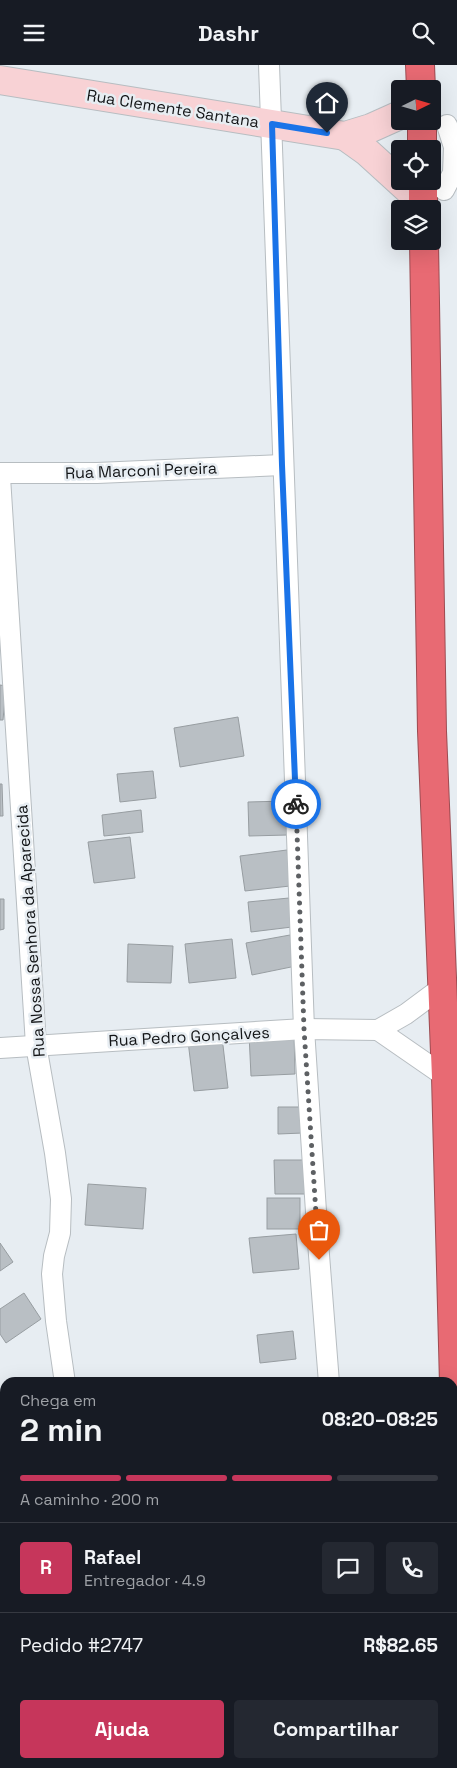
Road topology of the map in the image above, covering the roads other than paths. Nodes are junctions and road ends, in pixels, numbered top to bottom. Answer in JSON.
{"nodes":[{"id":1,"x":269,"y":65,"type":"edge"},
{"id":2,"x":420,"y":65,"type":"edge"},
{"id":3,"x":0,"y":80,"type":"edge"},
{"id":4,"x":421,"y":80,"type":"edge"},
{"id":5,"x":391,"y":119,"type":"edge"},
{"id":6,"x":272,"y":124,"type":"junction"},
{"id":7,"x":441,"y":124,"type":"edge"},
{"id":8,"x":345,"y":136,"type":"junction"},
{"id":9,"x":434,"y":194,"type":"edge"},
{"id":10,"x":424,"y":250,"type":"edge"},
{"id":11,"x":282,"y":465,"type":"junction"},
{"id":12,"x":0,"y":473,"type":"edge"},
{"id":13,"x":0,"y":477,"type":"edge"},
{"id":14,"x":441,"y":988,"type":"junction"},
{"id":15,"x":304,"y":1029,"type":"junction"},
{"id":16,"x":378,"y":1030,"type":"junction"},
{"id":17,"x":36,"y":1045,"type":"junction"},
{"id":18,"x":0,"y":1048,"type":"edge"},
{"id":19,"x":446,"y":1077,"type":"junction"},
{"id":20,"x":64,"y":1377,"type":"edge"},
{"id":21,"x":329,"y":1377,"type":"edge"},
{"id":22,"x":454,"y":1377,"type":"edge"}],
"edges":[{"from":1,"to":6,"type":"street"},
{"from":2,"to":4,"type":"highway"},
{"from":3,"to":6,"type":"street","name":"Rua Clemente Santana"},
{"from":5,"to":8,"type":"street","name":"Rua Clemente Santana"},
{"from":6,"to":8,"type":"street","name":"Rua Clemente Santana"},
{"from":6,"to":11,"type":"street"},
{"from":7,"to":9,"type":"street"},
{"from":8,"to":9,"type":"street","name":"Rua Clemente Santana"},
{"from":10,"to":14,"type":"highway"},
{"from":11,"to":12,"type":"street","name":"Rua Marconi Pereira"},
{"from":11,"to":15,"type":"street"},
{"from":13,"to":17,"type":"street","name":"Rua Nossa Senhora da Aparecida"},
{"from":14,"to":16,"type":"street"},
{"from":14,"to":19,"type":"highway"},
{"from":15,"to":16,"type":"street","name":"Rua Pedro Gonçalves"},
{"from":15,"to":17,"type":"street","name":"Rua Pedro Gonçalves"},
{"from":15,"to":21,"type":"street"},
{"from":16,"to":19,"type":"street"},
{"from":17,"to":18,"type":"street","name":"Rua Pedro Gonçalves"},
{"from":17,"to":20,"type":"street","name":"Rua Nossa Senhora da Aparecida"},
{"from":19,"to":22,"type":"highway"}]}
